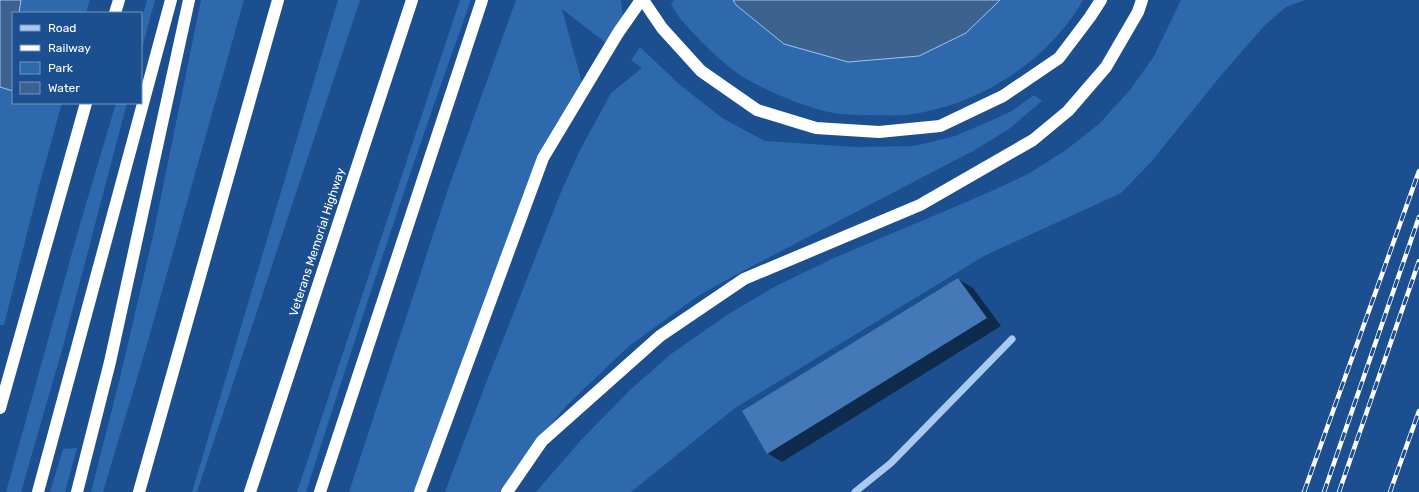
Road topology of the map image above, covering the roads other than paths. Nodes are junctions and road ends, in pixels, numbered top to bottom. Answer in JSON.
{"nodes":[{"id":1,"x":119,"y":0,"type":"edge"},
{"id":2,"x":171,"y":0,"type":"edge"},
{"id":3,"x":189,"y":0,"type":"edge"},
{"id":4,"x":278,"y":0,"type":"edge"},
{"id":5,"x":412,"y":0,"type":"edge"},
{"id":6,"x":482,"y":0,"type":"edge"},
{"id":7,"x":642,"y":0,"type":"edge"},
{"id":8,"x":1101,"y":0,"type":"edge"},
{"id":9,"x":1142,"y":0,"type":"edge"},
{"id":10,"x":114,"y":12,"type":"edge"},
{"id":11,"x":86,"y":104,"type":"edge"},
{"id":12,"x":1012,"y":339,"type":"dead end"},
{"id":13,"x":0,"y":408,"type":"edge"},
{"id":14,"x":38,"y":492,"type":"edge"},
{"id":15,"x":77,"y":492,"type":"edge"},
{"id":16,"x":139,"y":492,"type":"edge"},
{"id":17,"x":250,"y":492,"type":"edge"},
{"id":18,"x":320,"y":492,"type":"edge"},
{"id":19,"x":420,"y":492,"type":"edge"},
{"id":20,"x":507,"y":492,"type":"edge"},
{"id":21,"x":855,"y":492,"type":"edge"}],
"edges":[{"from":1,"to":10,"type":"highway"},
{"from":2,"to":14,"type":"highway"},
{"from":3,"to":15,"type":"highway"},
{"from":4,"to":16,"type":"highway"},
{"from":5,"to":17,"type":"highway","name":"Veterans Memorial Highway"},
{"from":6,"to":18,"type":"highway"},
{"from":7,"to":8,"type":"highway"},
{"from":7,"to":19,"type":"highway"},
{"from":9,"to":20,"type":"highway"},
{"from":11,"to":13,"type":"highway"},
{"from":12,"to":21,"type":"lane"}]}
